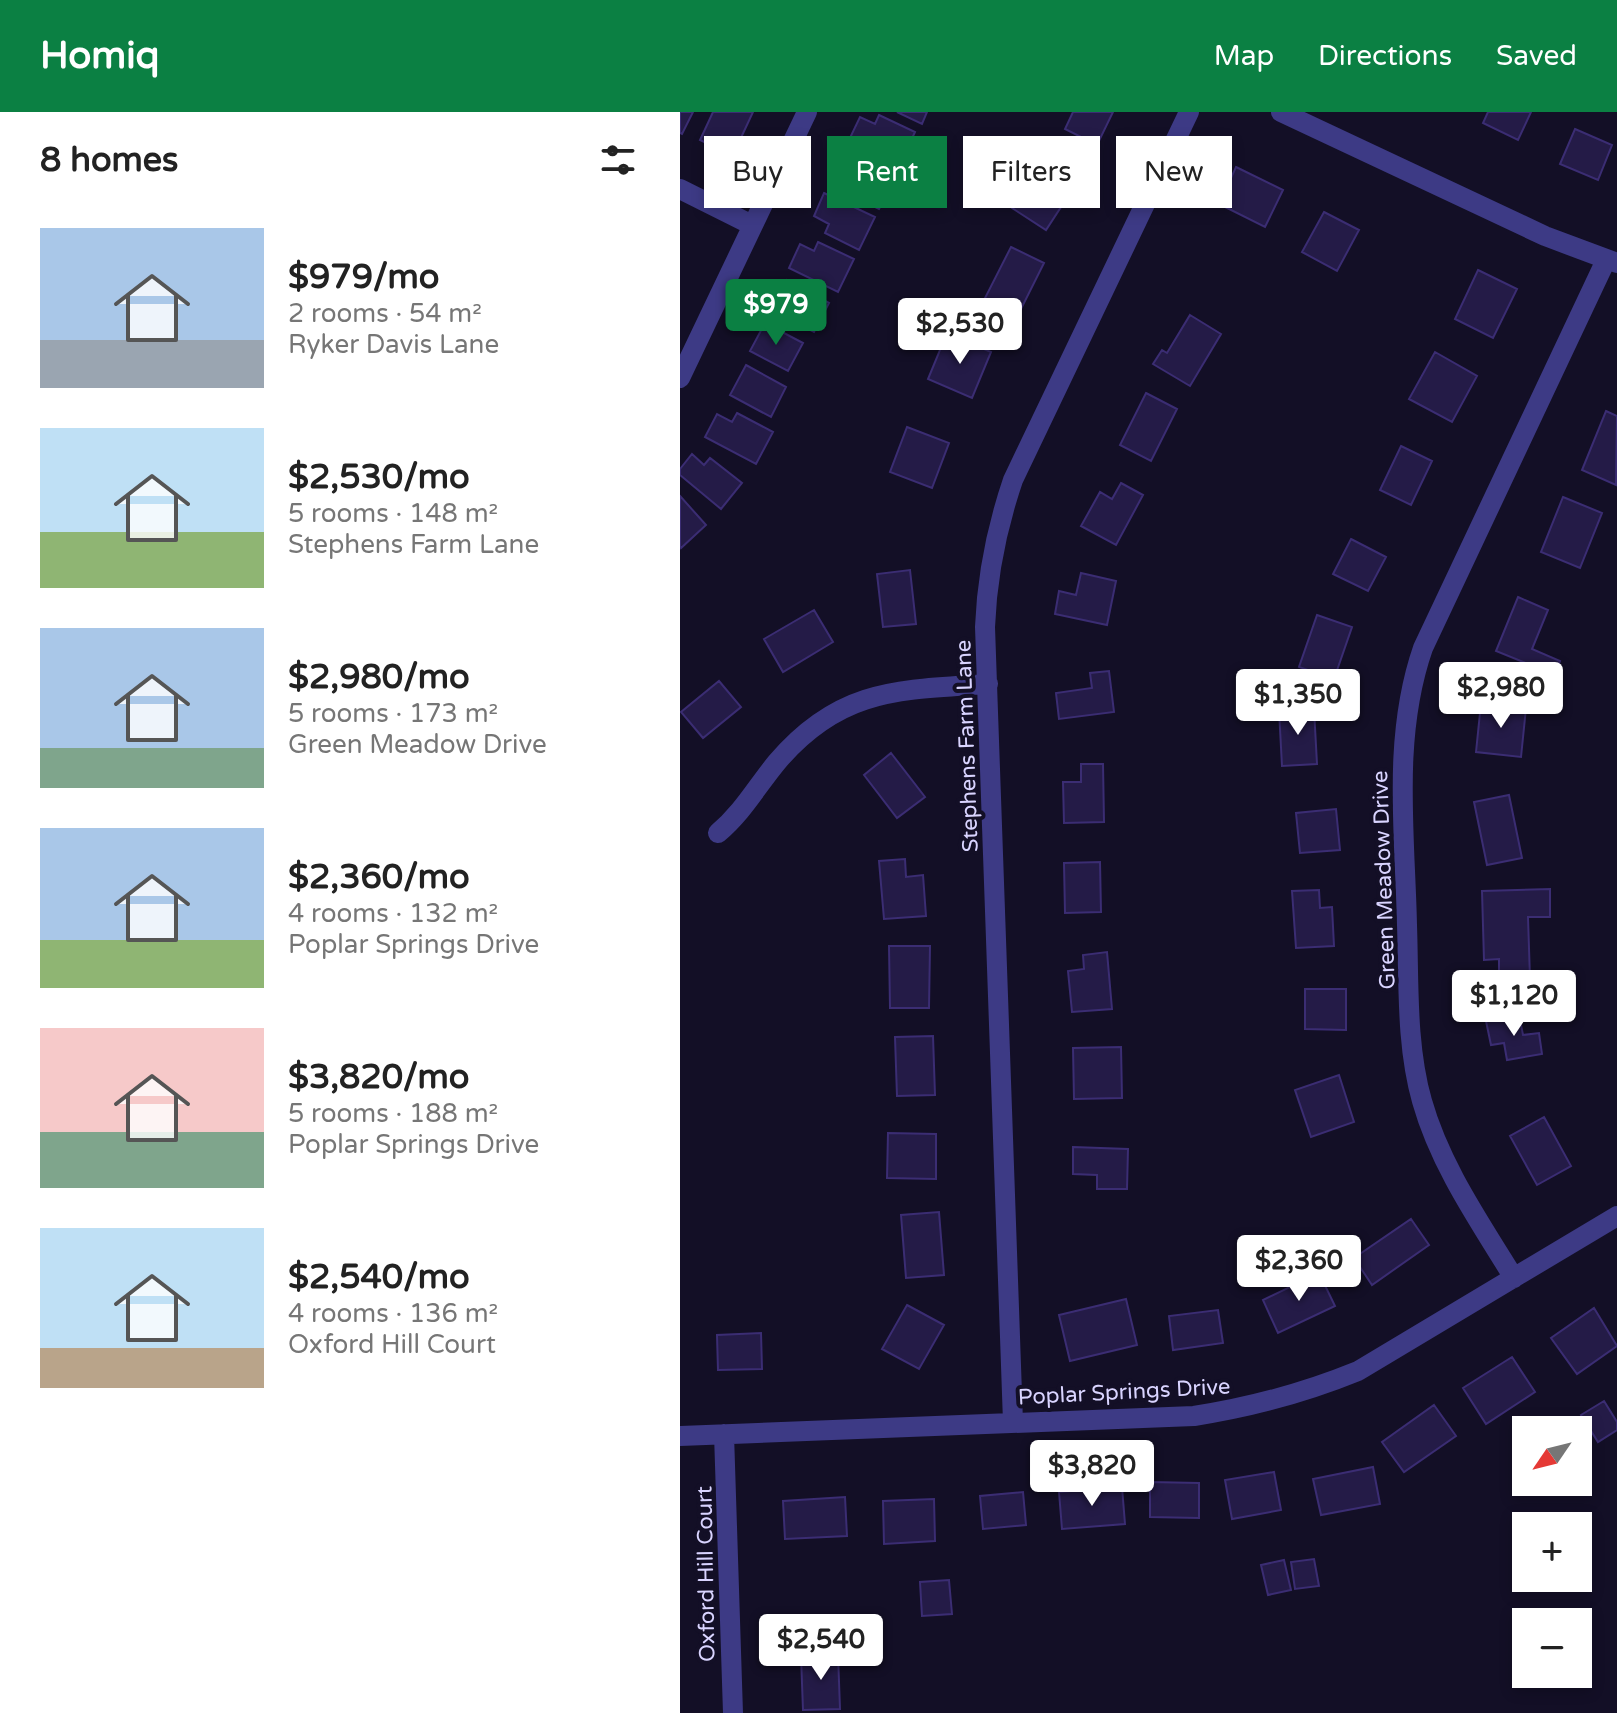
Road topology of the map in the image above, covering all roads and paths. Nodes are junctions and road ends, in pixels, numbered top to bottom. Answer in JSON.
{"nodes":[{"id":1,"x":807,"y":112,"type":"edge"},
{"id":2,"x":1189,"y":112,"type":"edge"},
{"id":3,"x":1281,"y":112,"type":"edge"},
{"id":4,"x":680,"y":189,"type":"edge"},
{"id":5,"x":752,"y":225,"type":"junction"},
{"id":6,"x":1612,"y":262,"type":"edge"},
{"id":7,"x":680,"y":378,"type":"edge"},
{"id":8,"x":988,"y":684,"type":"junction"},
{"id":9,"x":718,"y":833,"type":"dead end"},
{"id":10,"x":1617,"y":1216,"type":"edge"},
{"id":11,"x":1514,"y":1278,"type":"junction"},
{"id":12,"x":1013,"y":1422,"type":"junction"},
{"id":13,"x":724,"y":1434,"type":"junction"},
{"id":14,"x":680,"y":1436,"type":"edge"},
{"id":15,"x":733,"y":1713,"type":"edge"}],
"edges":[{"from":1,"to":5,"type":"street"},
{"from":2,"to":8,"type":"street","name":"Stephens Farm Lane"},
{"from":3,"to":6,"type":"street"},
{"from":4,"to":5,"type":"street"},
{"from":5,"to":7,"type":"street"},
{"from":6,"to":11,"type":"street","name":"Green Meadow Drive"},
{"from":8,"to":9,"type":"street"},
{"from":8,"to":12,"type":"street","name":"Stephens Farm Lane"},
{"from":10,"to":11,"type":"street","name":"Poplar Springs Drive"},
{"from":11,"to":12,"type":"street","name":"Poplar Springs Drive"},
{"from":12,"to":13,"type":"street","name":"Poplar Springs Drive"},
{"from":13,"to":14,"type":"street","name":"Poplar Springs Drive"},
{"from":13,"to":15,"type":"street","name":"Oxford Hill Court"}]}
